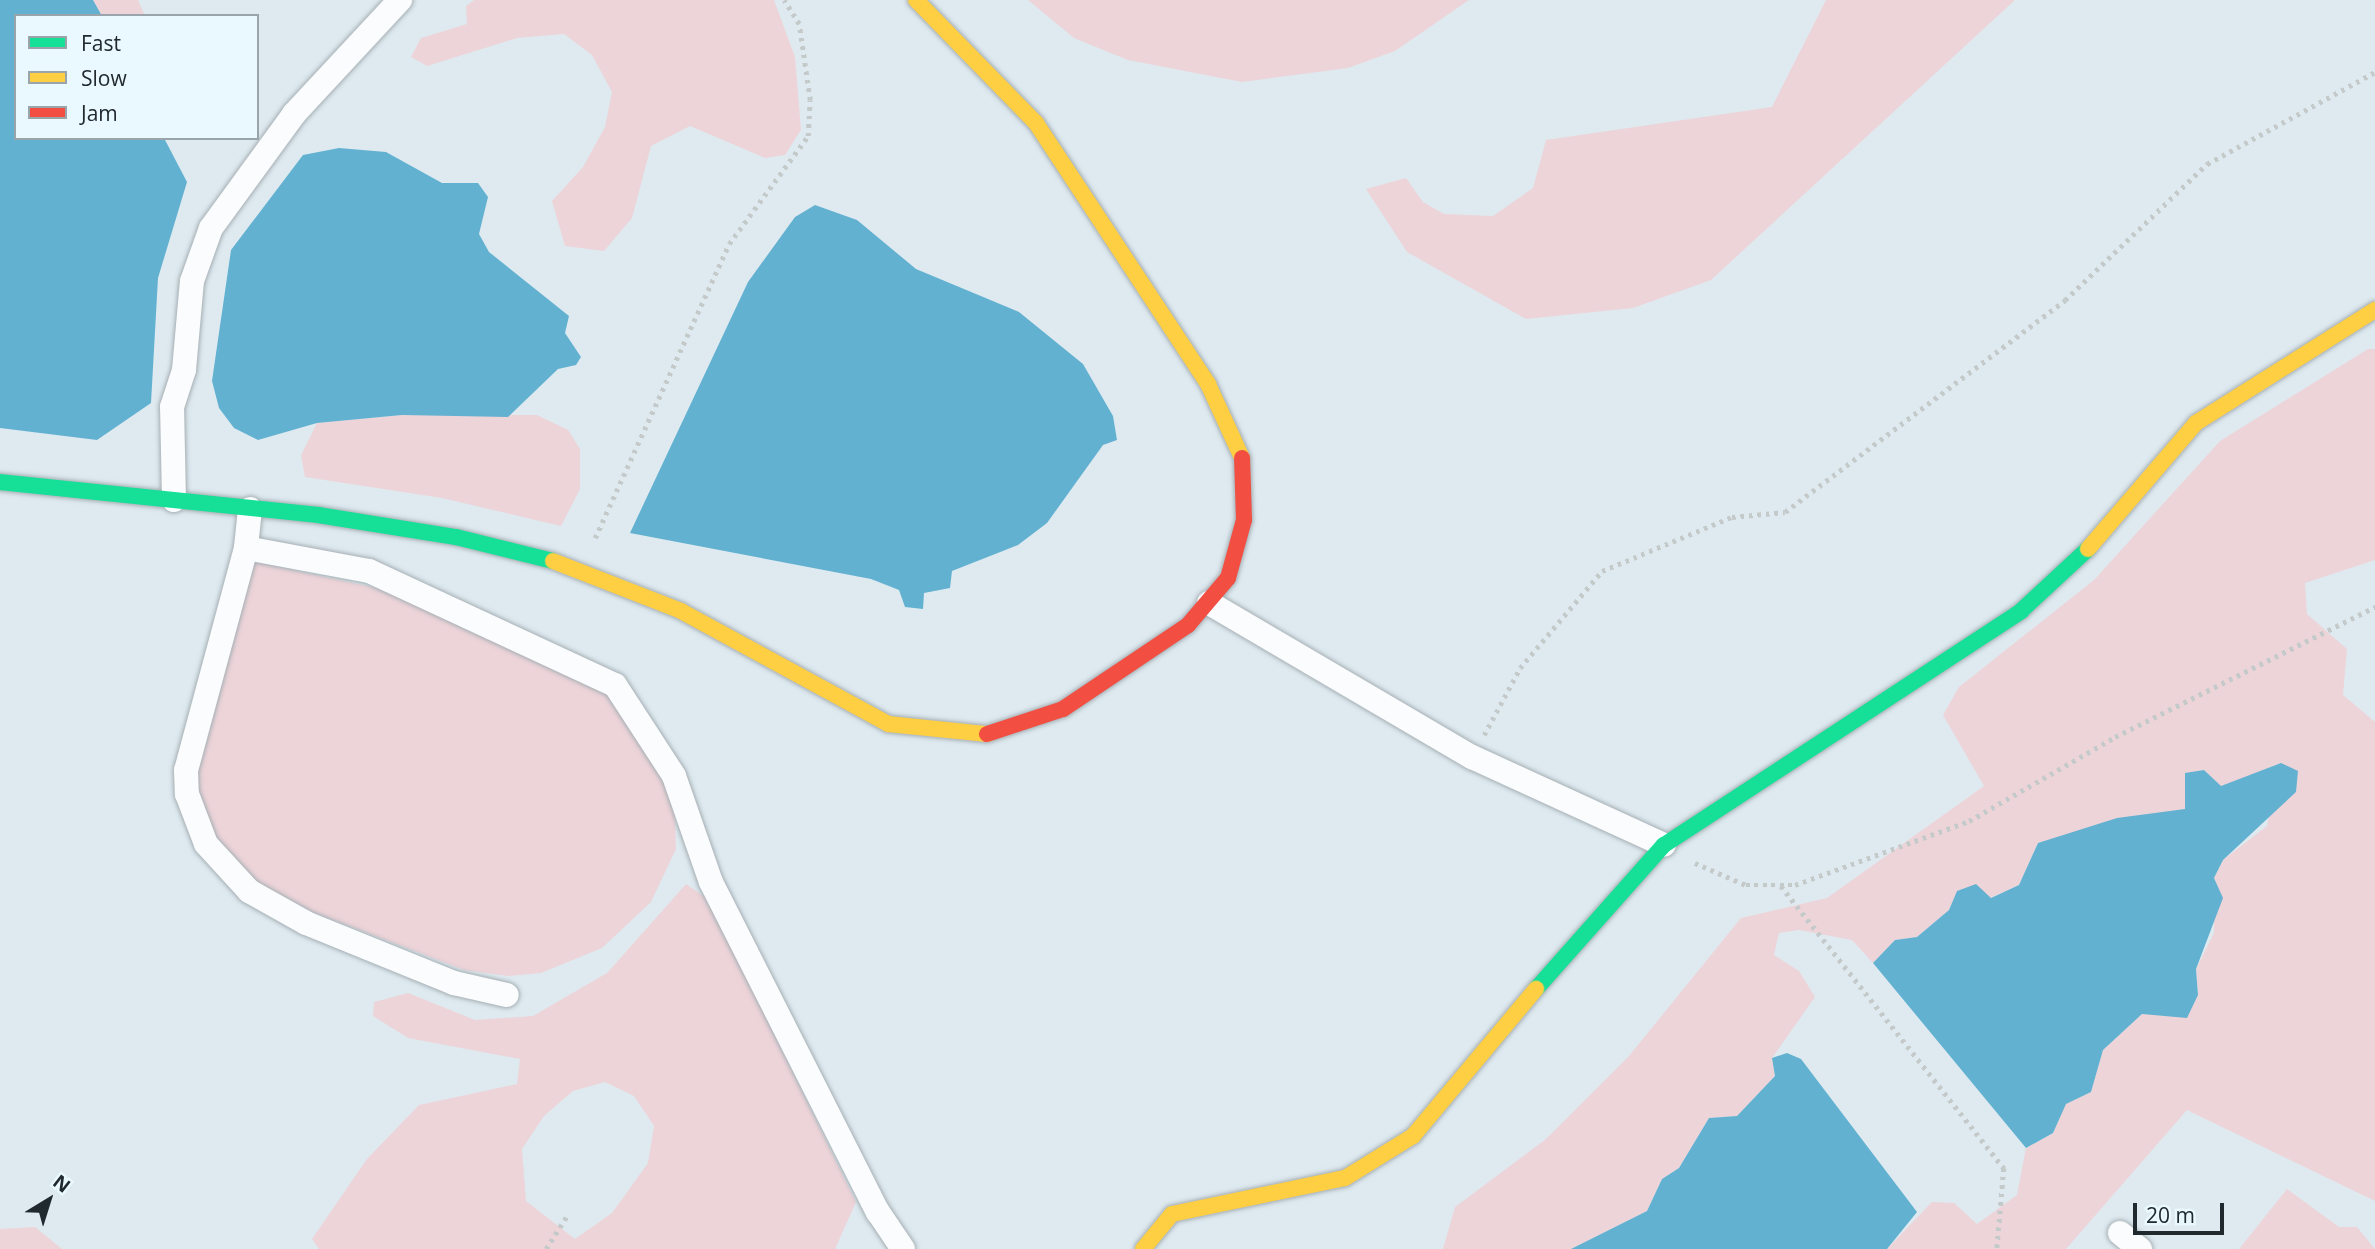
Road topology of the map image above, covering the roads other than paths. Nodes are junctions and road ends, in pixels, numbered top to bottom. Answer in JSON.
{"nodes":[{"id":1,"x":400,"y":0,"type":"edge"},
{"id":2,"x":916,"y":0,"type":"edge"},
{"id":3,"x":2375,"y":310,"type":"edge"},
{"id":4,"x":0,"y":482,"type":"edge"},
{"id":5,"x":174,"y":500,"type":"junction"},
{"id":6,"x":250,"y":509,"type":"junction"},
{"id":7,"x":246,"y":548,"type":"junction"},
{"id":8,"x":1209,"y":603,"type":"junction"},
{"id":9,"x":1664,"y":845,"type":"junction"},
{"id":10,"x":507,"y":995,"type":"dead end"},
{"id":11,"x":2120,"y":1233,"type":"dead end"},
{"id":12,"x":903,"y":1249,"type":"edge"},
{"id":13,"x":1143,"y":1249,"type":"edge"},
{"id":14,"x":2140,"y":1249,"type":"edge"}],
"edges":[{"from":1,"to":5,"type":"street"},
{"from":2,"to":8,"type":"street"},
{"from":3,"to":9,"type":"street"},
{"from":4,"to":5,"type":"street"},
{"from":5,"to":6,"type":"street"},
{"from":6,"to":7,"type":"street"},
{"from":6,"to":8,"type":"street"},
{"from":7,"to":10,"type":"street"},
{"from":7,"to":12,"type":"street"},
{"from":8,"to":9,"type":"street"},
{"from":9,"to":13,"type":"street"},
{"from":11,"to":14,"type":"street"}]}
